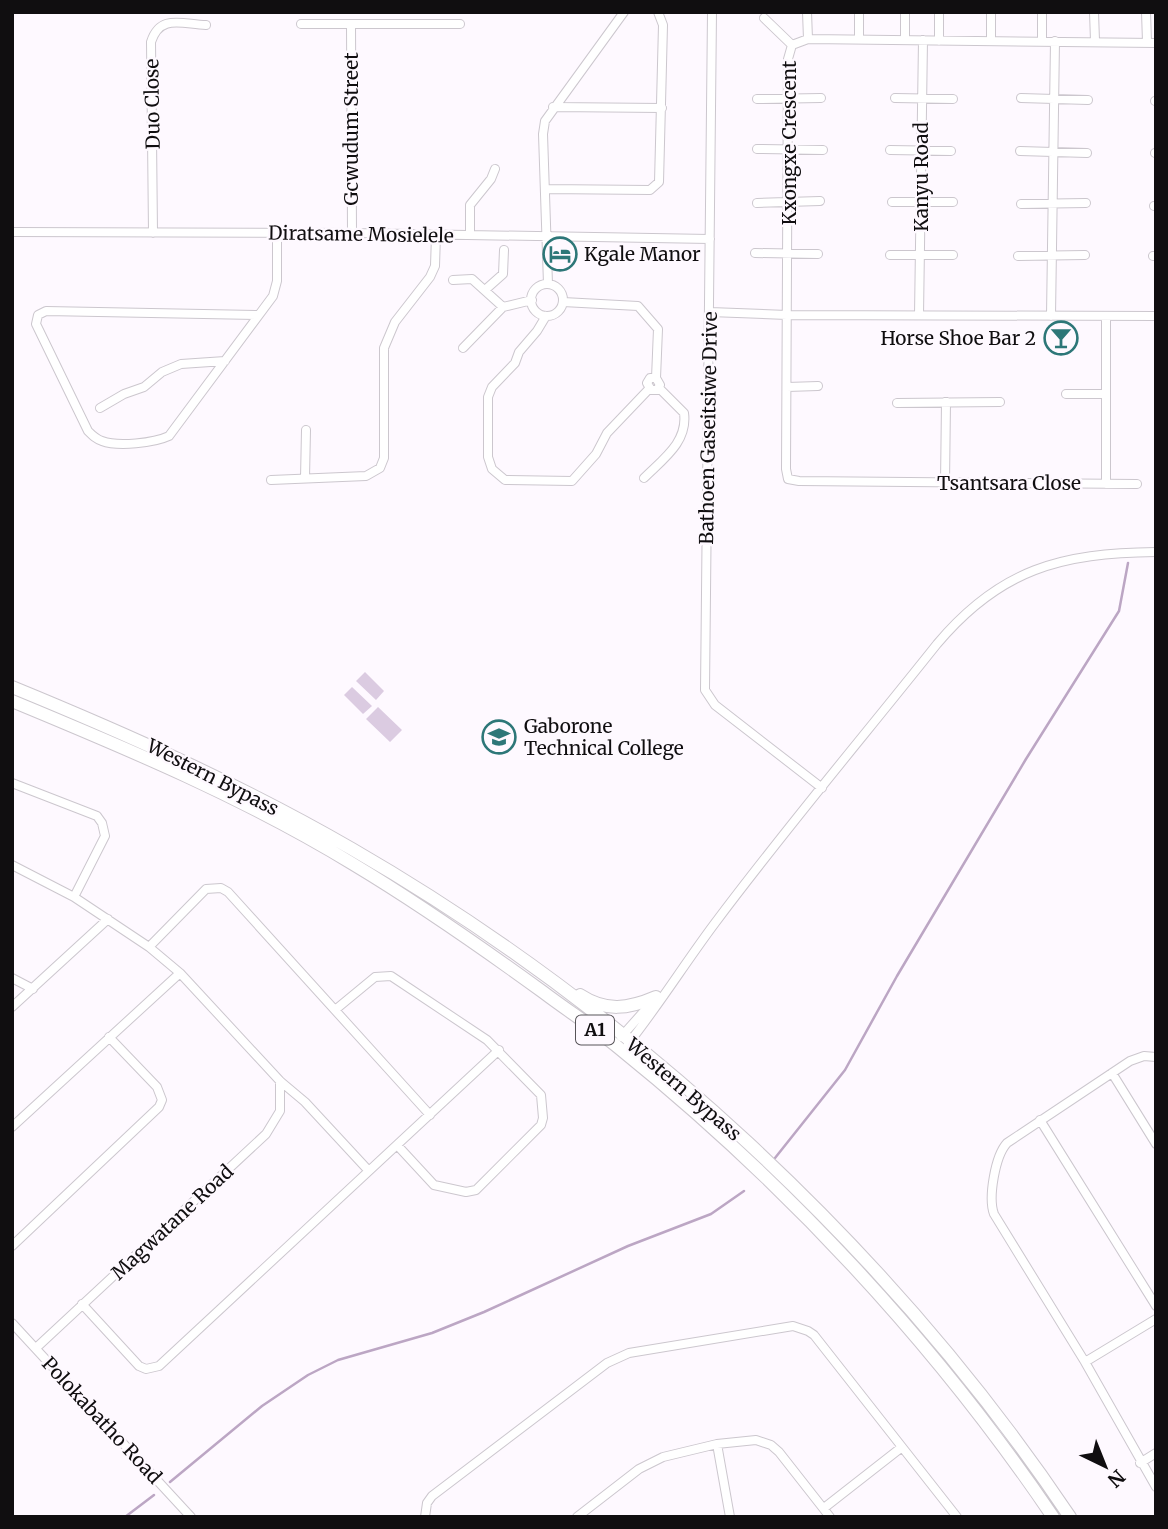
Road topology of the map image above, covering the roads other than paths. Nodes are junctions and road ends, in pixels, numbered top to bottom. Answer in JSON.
{"nodes":[{"id":1,"x":624,"y":12,"type":"edge"},
{"id":2,"x":658,"y":12,"type":"edge"},
{"id":3,"x":712,"y":12,"type":"edge"},
{"id":4,"x":807,"y":12,"type":"edge"},
{"id":5,"x":859,"y":12,"type":"edge"},
{"id":6,"x":905,"y":12,"type":"edge"},
{"id":7,"x":939,"y":12,"type":"edge"},
{"id":8,"x":991,"y":12,"type":"edge"},
{"id":9,"x":1042,"y":12,"type":"edge"},
{"id":10,"x":1094,"y":12,"type":"edge"},
{"id":11,"x":1146,"y":12,"type":"edge"},
{"id":12,"x":764,"y":18,"type":"dead end"},
{"id":13,"x":301,"y":24,"type":"dead end"},
{"id":14,"x":351,"y":24,"type":"junction"},
{"id":15,"x":460,"y":24,"type":"dead end"},
{"id":16,"x":206,"y":25,"type":"dead end"},
{"id":17,"x":808,"y":39,"type":"junction"},
{"id":18,"x":859,"y":39,"type":"junction"},
{"id":19,"x":905,"y":40,"type":"junction"},
{"id":20,"x":923,"y":40,"type":"junction"},
{"id":21,"x":939,"y":41,"type":"junction"},
{"id":22,"x":991,"y":41,"type":"junction"},
{"id":23,"x":1042,"y":41,"type":"junction"},
{"id":24,"x":1055,"y":41,"type":"junction"},
{"id":25,"x":1095,"y":41,"type":"junction"},
{"id":26,"x":1151,"y":43,"type":"edge"},
{"id":27,"x":792,"y":45,"type":"junction"},
{"id":28,"x":821,"y":98,"type":"dead end"},
{"id":29,"x":895,"y":98,"type":"dead end"},
{"id":30,"x":921,"y":98,"type":"junction"},
{"id":31,"x":1021,"y":98,"type":"dead end"},
{"id":32,"x":757,"y":99,"type":"dead end"},
{"id":33,"x":789,"y":99,"type":"junction"},
{"id":34,"x":953,"y":99,"type":"dead end"},
{"id":35,"x":1054,"y":99,"type":"junction"},
{"id":36,"x":1088,"y":100,"type":"dead end"},
{"id":37,"x":553,"y":107,"type":"junction"},
{"id":38,"x":662,"y":108,"type":"junction"},
{"id":39,"x":757,"y":149,"type":"dead end"},
{"id":40,"x":789,"y":149,"type":"junction"},
{"id":41,"x":823,"y":150,"type":"dead end"},
{"id":42,"x":890,"y":150,"type":"dead end"},
{"id":43,"x":921,"y":150,"type":"junction"},
{"id":44,"x":951,"y":150,"type":"dead end"},
{"id":45,"x":1020,"y":151,"type":"dead end"},
{"id":46,"x":1053,"y":153,"type":"junction"},
{"id":47,"x":1087,"y":153,"type":"dead end"},
{"id":48,"x":495,"y":169,"type":"dead end"},
{"id":49,"x":545,"y":190,"type":"junction"},
{"id":50,"x":820,"y":201,"type":"dead end"},
{"id":51,"x":789,"y":202,"type":"junction"},
{"id":52,"x":892,"y":202,"type":"dead end"},
{"id":53,"x":921,"y":202,"type":"junction"},
{"id":54,"x":953,"y":202,"type":"dead end"},
{"id":55,"x":757,"y":203,"type":"dead end"},
{"id":56,"x":1086,"y":203,"type":"dead end"},
{"id":57,"x":1021,"y":204,"type":"dead end"},
{"id":58,"x":1052,"y":204,"type":"junction"},
{"id":59,"x":12,"y":232,"type":"edge"},
{"id":60,"x":153,"y":233,"type":"junction"},
{"id":61,"x":277,"y":233,"type":"junction"},
{"id":62,"x":352,"y":233,"type":"junction"},
{"id":63,"x":436,"y":235,"type":"junction"},
{"id":64,"x":470,"y":235,"type":"junction"},
{"id":65,"x":547,"y":236,"type":"junction"},
{"id":66,"x":710,"y":239,"type":"junction"},
{"id":67,"x":504,"y":250,"type":"dead end"},
{"id":68,"x":755,"y":253,"type":"dead end"},
{"id":69,"x":788,"y":254,"type":"junction"},
{"id":70,"x":818,"y":254,"type":"dead end"},
{"id":71,"x":890,"y":255,"type":"dead end"},
{"id":72,"x":953,"y":255,"type":"dead end"},
{"id":73,"x":1085,"y":255,"type":"dead end"},
{"id":74,"x":921,"y":256,"type":"junction"},
{"id":75,"x":1018,"y":256,"type":"dead end"},
{"id":76,"x":1053,"y":256,"type":"junction"},
{"id":77,"x":453,"y":279,"type":"dead end"},
{"id":78,"x":548,"y":285,"type":"junction"},
{"id":79,"x":485,"y":290,"type":"junction"},
{"id":80,"x":532,"y":300,"type":"junction"},
{"id":81,"x":563,"y":302,"type":"junction"},
{"id":82,"x":503,"y":307,"type":"junction"},
{"id":83,"x":710,"y":312,"type":"junction"},
{"id":84,"x":919,"y":314,"type":"junction"},
{"id":85,"x":258,"y":315,"type":"junction"},
{"id":86,"x":787,"y":315,"type":"junction"},
{"id":87,"x":546,"y":316,"type":"junction"},
{"id":88,"x":1051,"y":316,"type":"junction"},
{"id":89,"x":1106,"y":316,"type":"junction"},
{"id":90,"x":1156,"y":316,"type":"edge"},
{"id":91,"x":463,"y":348,"type":"dead end"},
{"id":92,"x":225,"y":361,"type":"junction"},
{"id":93,"x":656,"y":378,"type":"junction"},
{"id":94,"x":818,"y":386,"type":"dead end"},
{"id":95,"x":787,"y":387,"type":"junction"},
{"id":96,"x":649,"y":388,"type":"junction"},
{"id":97,"x":659,"y":388,"type":"junction"},
{"id":98,"x":1066,"y":394,"type":"dead end"},
{"id":99,"x":1106,"y":394,"type":"junction"},
{"id":100,"x":946,"y":402,"type":"junction"},
{"id":101,"x":1000,"y":402,"type":"dead end"},
{"id":102,"x":897,"y":403,"type":"dead end"},
{"id":103,"x":100,"y":408,"type":"dead end"},
{"id":104,"x":306,"y":430,"type":"dead end"},
{"id":105,"x":305,"y":478,"type":"junction"},
{"id":106,"x":644,"y":478,"type":"dead end"},
{"id":107,"x":788,"y":479,"type":"joint"},
{"id":108,"x":271,"y":480,"type":"dead end"},
{"id":109,"x":945,"y":483,"type":"junction"},
{"id":110,"x":1106,"y":484,"type":"junction"},
{"id":111,"x":1138,"y":484,"type":"dead end"},
{"id":112,"x":1156,"y":552,"type":"edge"},
{"id":113,"x":12,"y":687,"type":"edge"},
{"id":114,"x":12,"y":701,"type":"edge"},
{"id":115,"x":12,"y":783,"type":"edge"},
{"id":116,"x":822,"y":788,"type":"junction"},
{"id":117,"x":12,"y":865,"type":"edge"},
{"id":118,"x":74,"y":897,"type":"junction"},
{"id":119,"x":108,"y":919,"type":"junction"},
{"id":120,"x":149,"y":947,"type":"junction"},
{"id":121,"x":525,"y":962,"type":"junction"},
{"id":122,"x":180,"y":973,"type":"junction"},
{"id":123,"x":12,"y":978,"type":"edge"},
{"id":124,"x":671,"y":984,"type":"junction"},
{"id":125,"x":33,"y":989,"type":"junction"},
{"id":126,"x":656,"y":997,"type":"junction"},
{"id":127,"x":12,"y":1007,"type":"edge"},
{"id":128,"x":335,"y":1010,"type":"junction"},
{"id":129,"x":110,"y":1037,"type":"junction"},
{"id":130,"x":623,"y":1043,"type":"junction"},
{"id":131,"x":499,"y":1050,"type":"junction"},
{"id":132,"x":1156,"y":1058,"type":"edge"},
{"id":133,"x":1112,"y":1073,"type":"junction"},
{"id":134,"x":280,"y":1081,"type":"junction"},
{"id":135,"x":430,"y":1115,"type":"junction"},
{"id":136,"x":1040,"y":1120,"type":"junction"},
{"id":137,"x":12,"y":1127,"type":"edge"},
{"id":138,"x":1156,"y":1144,"type":"edge"},
{"id":139,"x":397,"y":1145,"type":"junction"},
{"id":140,"x":368,"y":1170,"type":"junction"},
{"id":141,"x":12,"y":1246,"type":"edge"},
{"id":142,"x":82,"y":1304,"type":"junction"},
{"id":143,"x":1156,"y":1306,"type":"edge"},
{"id":144,"x":1156,"y":1319,"type":"edge"},
{"id":145,"x":12,"y":1322,"type":"edge"},
{"id":146,"x":36,"y":1348,"type":"junction"},
{"id":147,"x":1085,"y":1362,"type":"junction"},
{"id":148,"x":718,"y":1444,"type":"junction"},
{"id":149,"x":902,"y":1447,"type":"junction"},
{"id":150,"x":1156,"y":1453,"type":"edge"},
{"id":151,"x":1140,"y":1463,"type":"junction"},
{"id":152,"x":1156,"y":1487,"type":"edge"},
{"id":153,"x":824,"y":1508,"type":"junction"},
{"id":154,"x":191,"y":1517,"type":"edge"},
{"id":155,"x":425,"y":1517,"type":"edge"},
{"id":156,"x":577,"y":1517,"type":"edge"},
{"id":157,"x":730,"y":1517,"type":"edge"},
{"id":158,"x":830,"y":1517,"type":"edge"},
{"id":159,"x":957,"y":1517,"type":"edge"},
{"id":160,"x":1053,"y":1517,"type":"edge"},
{"id":161,"x":1070,"y":1517,"type":"edge"}],
"edges":[{"from":1,"to":37,"type":"street"},
{"from":2,"to":38,"type":"street"},
{"from":3,"to":66,"type":"street","name":"Bathoen Gaseitsiwe Drive"},
{"from":4,"to":17,"type":"street"},
{"from":5,"to":18,"type":"street"},
{"from":6,"to":19,"type":"street"},
{"from":7,"to":21,"type":"street"},
{"from":8,"to":22,"type":"street"},
{"from":9,"to":23,"type":"street"},
{"from":10,"to":25,"type":"street"},
{"from":11,"to":26,"type":"street"},
{"from":12,"to":27,"type":"street"},
{"from":13,"to":14,"type":"street"},
{"from":14,"to":15,"type":"street"},
{"from":14,"to":62,"type":"street","name":"Gcwudum Street"},
{"from":16,"to":60,"type":"street","name":"Duo Close"},
{"from":17,"to":18,"type":"street","name":"Kxongxe Crescent"},
{"from":17,"to":27,"type":"street","name":"Kxongxe Crescent"},
{"from":18,"to":19,"type":"street","name":"Kxongxe Crescent"},
{"from":19,"to":20,"type":"street","name":"Kxongxe Crescent"},
{"from":20,"to":21,"type":"street","name":"Kxongxe Crescent"},
{"from":20,"to":30,"type":"street","name":"Kanyu Road"},
{"from":21,"to":22,"type":"street","name":"Kxongxe Crescent"},
{"from":22,"to":23,"type":"street","name":"Kxongxe Crescent"},
{"from":23,"to":24,"type":"street","name":"Kxongxe Crescent"},
{"from":24,"to":25,"type":"street","name":"Kxongxe Crescent"},
{"from":24,"to":35,"type":"street"},
{"from":25,"to":26,"type":"street","name":"Kxongxe Crescent"},
{"from":27,"to":33,"type":"street","name":"Kxongxe Crescent"},
{"from":28,"to":33,"type":"street"},
{"from":29,"to":30,"type":"street"},
{"from":30,"to":34,"type":"street"},
{"from":30,"to":43,"type":"street","name":"Kanyu Road"},
{"from":31,"to":35,"type":"street"},
{"from":32,"to":33,"type":"street"},
{"from":33,"to":40,"type":"street","name":"Kxongxe Crescent"},
{"from":35,"to":36,"type":"street"},
{"from":35,"to":46,"type":"street"},
{"from":37,"to":38,"type":"street"},
{"from":37,"to":49,"type":"street"},
{"from":38,"to":49,"type":"street"},
{"from":39,"to":40,"type":"street"},
{"from":40,"to":41,"type":"street"},
{"from":40,"to":51,"type":"street","name":"Kxongxe Crescent"},
{"from":42,"to":43,"type":"street"},
{"from":43,"to":44,"type":"street"},
{"from":43,"to":53,"type":"street","name":"Kanyu Road"},
{"from":45,"to":46,"type":"street"},
{"from":46,"to":47,"type":"street"},
{"from":46,"to":58,"type":"street"},
{"from":48,"to":64,"type":"street"},
{"from":49,"to":65,"type":"street"},
{"from":50,"to":51,"type":"street"},
{"from":51,"to":55,"type":"street"},
{"from":51,"to":69,"type":"street","name":"Kxongxe Crescent"},
{"from":52,"to":53,"type":"street"},
{"from":53,"to":54,"type":"street"},
{"from":53,"to":74,"type":"street","name":"Kanyu Road"},
{"from":56,"to":58,"type":"street"},
{"from":57,"to":58,"type":"street"},
{"from":58,"to":76,"type":"street"},
{"from":59,"to":60,"type":"street","name":"Diratsame Mosielele"},
{"from":60,"to":61,"type":"street","name":"Diratsame Mosielele"},
{"from":61,"to":62,"type":"street","name":"Diratsame Mosielele"},
{"from":61,"to":85,"type":"street"},
{"from":62,"to":63,"type":"street","name":"Diratsame Mosielele"},
{"from":63,"to":64,"type":"street","name":"Diratsame Mosielele"},
{"from":63,"to":105,"type":"street"},
{"from":64,"to":65,"type":"street","name":"Diratsame Mosielele"},
{"from":65,"to":66,"type":"street","name":"Diratsame Mosielele"},
{"from":65,"to":78,"type":"street"},
{"from":66,"to":83,"type":"street","name":"Bathoen Gaseitsiwe Drive"},
{"from":67,"to":79,"type":"street"},
{"from":68,"to":69,"type":"street"},
{"from":69,"to":70,"type":"street"},
{"from":69,"to":86,"type":"street","name":"Kxongxe Crescent"},
{"from":71,"to":74,"type":"street"},
{"from":72,"to":74,"type":"street"},
{"from":73,"to":76,"type":"street"},
{"from":74,"to":84,"type":"street","name":"Kanyu Road"},
{"from":75,"to":76,"type":"street"},
{"from":76,"to":88,"type":"street"},
{"from":77,"to":79,"type":"street"},
{"from":78,"to":80,"type":"street"},
{"from":78,"to":81,"type":"street"},
{"from":79,"to":82,"type":"street"},
{"from":80,"to":82,"type":"street"},
{"from":80,"to":87,"type":"street"},
{"from":81,"to":87,"type":"street"},
{"from":81,"to":93,"type":"street"},
{"from":82,"to":91,"type":"street"},
{"from":83,"to":86,"type":"street"},
{"from":83,"to":116,"type":"street","name":"Bathoen Gaseitsiwe Drive"},
{"from":84,"to":86,"type":"street"},
{"from":84,"to":88,"type":"street"},
{"from":85,"to":92,"type":"street"},
{"from":85,"to":92,"type":"street"},
{"from":86,"to":95,"type":"street","name":"Kxongxe Crescent"},
{"from":87,"to":96,"type":"street"},
{"from":88,"to":89,"type":"street"},
{"from":89,"to":90,"type":"street"},
{"from":89,"to":99,"type":"street","name":"Tsantsara Close"},
{"from":92,"to":103,"type":"street"},
{"from":93,"to":96,"type":"street"},
{"from":93,"to":97,"type":"street"},
{"from":94,"to":95,"type":"street"},
{"from":95,"to":107,"type":"street","name":"Kxongxe Crescent"},
{"from":96,"to":97,"type":"street"},
{"from":97,"to":106,"type":"street"},
{"from":98,"to":99,"type":"street"},
{"from":99,"to":110,"type":"street","name":"Tsantsara Close"},
{"from":100,"to":101,"type":"street"},
{"from":100,"to":102,"type":"street"},
{"from":100,"to":109,"type":"street"},
{"from":104,"to":105,"type":"street"},
{"from":105,"to":108,"type":"street"},
{"from":107,"to":109,"type":"street","name":"Tsantsara Close"},
{"from":109,"to":110,"type":"street","name":"Tsantsara Close"},
{"from":110,"to":111,"type":"street"},
{"from":112,"to":116,"type":"street"},
{"from":113,"to":121,"type":"highway","name":"Western Bypass","number":"A1"},
{"from":114,"to":130,"type":"highway","name":"Western Bypass","number":"A1"},
{"from":115,"to":118,"type":"street"},
{"from":116,"to":124,"type":"street"},
{"from":117,"to":118,"type":"street"},
{"from":118,"to":119,"type":"street"},
{"from":119,"to":120,"type":"street"},
{"from":119,"to":125,"type":"street"},
{"from":120,"to":122,"type":"street"},
{"from":120,"to":128,"type":"street"},
{"from":121,"to":126,"type":"highway"},
{"from":121,"to":130,"type":"highway","name":"Western Bypass","number":"A1"},
{"from":122,"to":129,"type":"street"},
{"from":122,"to":134,"type":"street"},
{"from":123,"to":125,"type":"street"},
{"from":124,"to":126,"type":"street"},
{"from":124,"to":130,"type":"street"},
{"from":125,"to":127,"type":"street"},
{"from":126,"to":130,"type":"street"},
{"from":128,"to":131,"type":"street"},
{"from":128,"to":135,"type":"street"},
{"from":129,"to":137,"type":"street"},
{"from":129,"to":141,"type":"street"},
{"from":130,"to":160,"type":"highway","name":"Western Bypass","number":"A1"},
{"from":130,"to":161,"type":"highway","name":"Western Bypass","number":"A1"},
{"from":131,"to":135,"type":"street"},
{"from":131,"to":139,"type":"street"},
{"from":132,"to":133,"type":"street"},
{"from":133,"to":136,"type":"street"},
{"from":133,"to":138,"type":"street"},
{"from":134,"to":140,"type":"street"},
{"from":134,"to":142,"type":"street","name":"Magwatane Road"},
{"from":135,"to":139,"type":"street"},
{"from":136,"to":143,"type":"street"},
{"from":136,"to":147,"type":"street"},
{"from":139,"to":140,"type":"street"},
{"from":140,"to":142,"type":"street"},
{"from":142,"to":146,"type":"street","name":"Magwatane Road"},
{"from":144,"to":147,"type":"street"},
{"from":145,"to":146,"type":"street","name":"Polokabatho Road"},
{"from":146,"to":154,"type":"street","name":"Polokabatho Road"},
{"from":147,"to":151,"type":"street"},
{"from":148,"to":153,"type":"street"},
{"from":148,"to":156,"type":"street"},
{"from":148,"to":157,"type":"street"},
{"from":149,"to":153,"type":"street"},
{"from":149,"to":155,"type":"street"},
{"from":149,"to":159,"type":"street"},
{"from":150,"to":151,"type":"street"},
{"from":151,"to":152,"type":"street"},
{"from":153,"to":158,"type":"street"}]}
